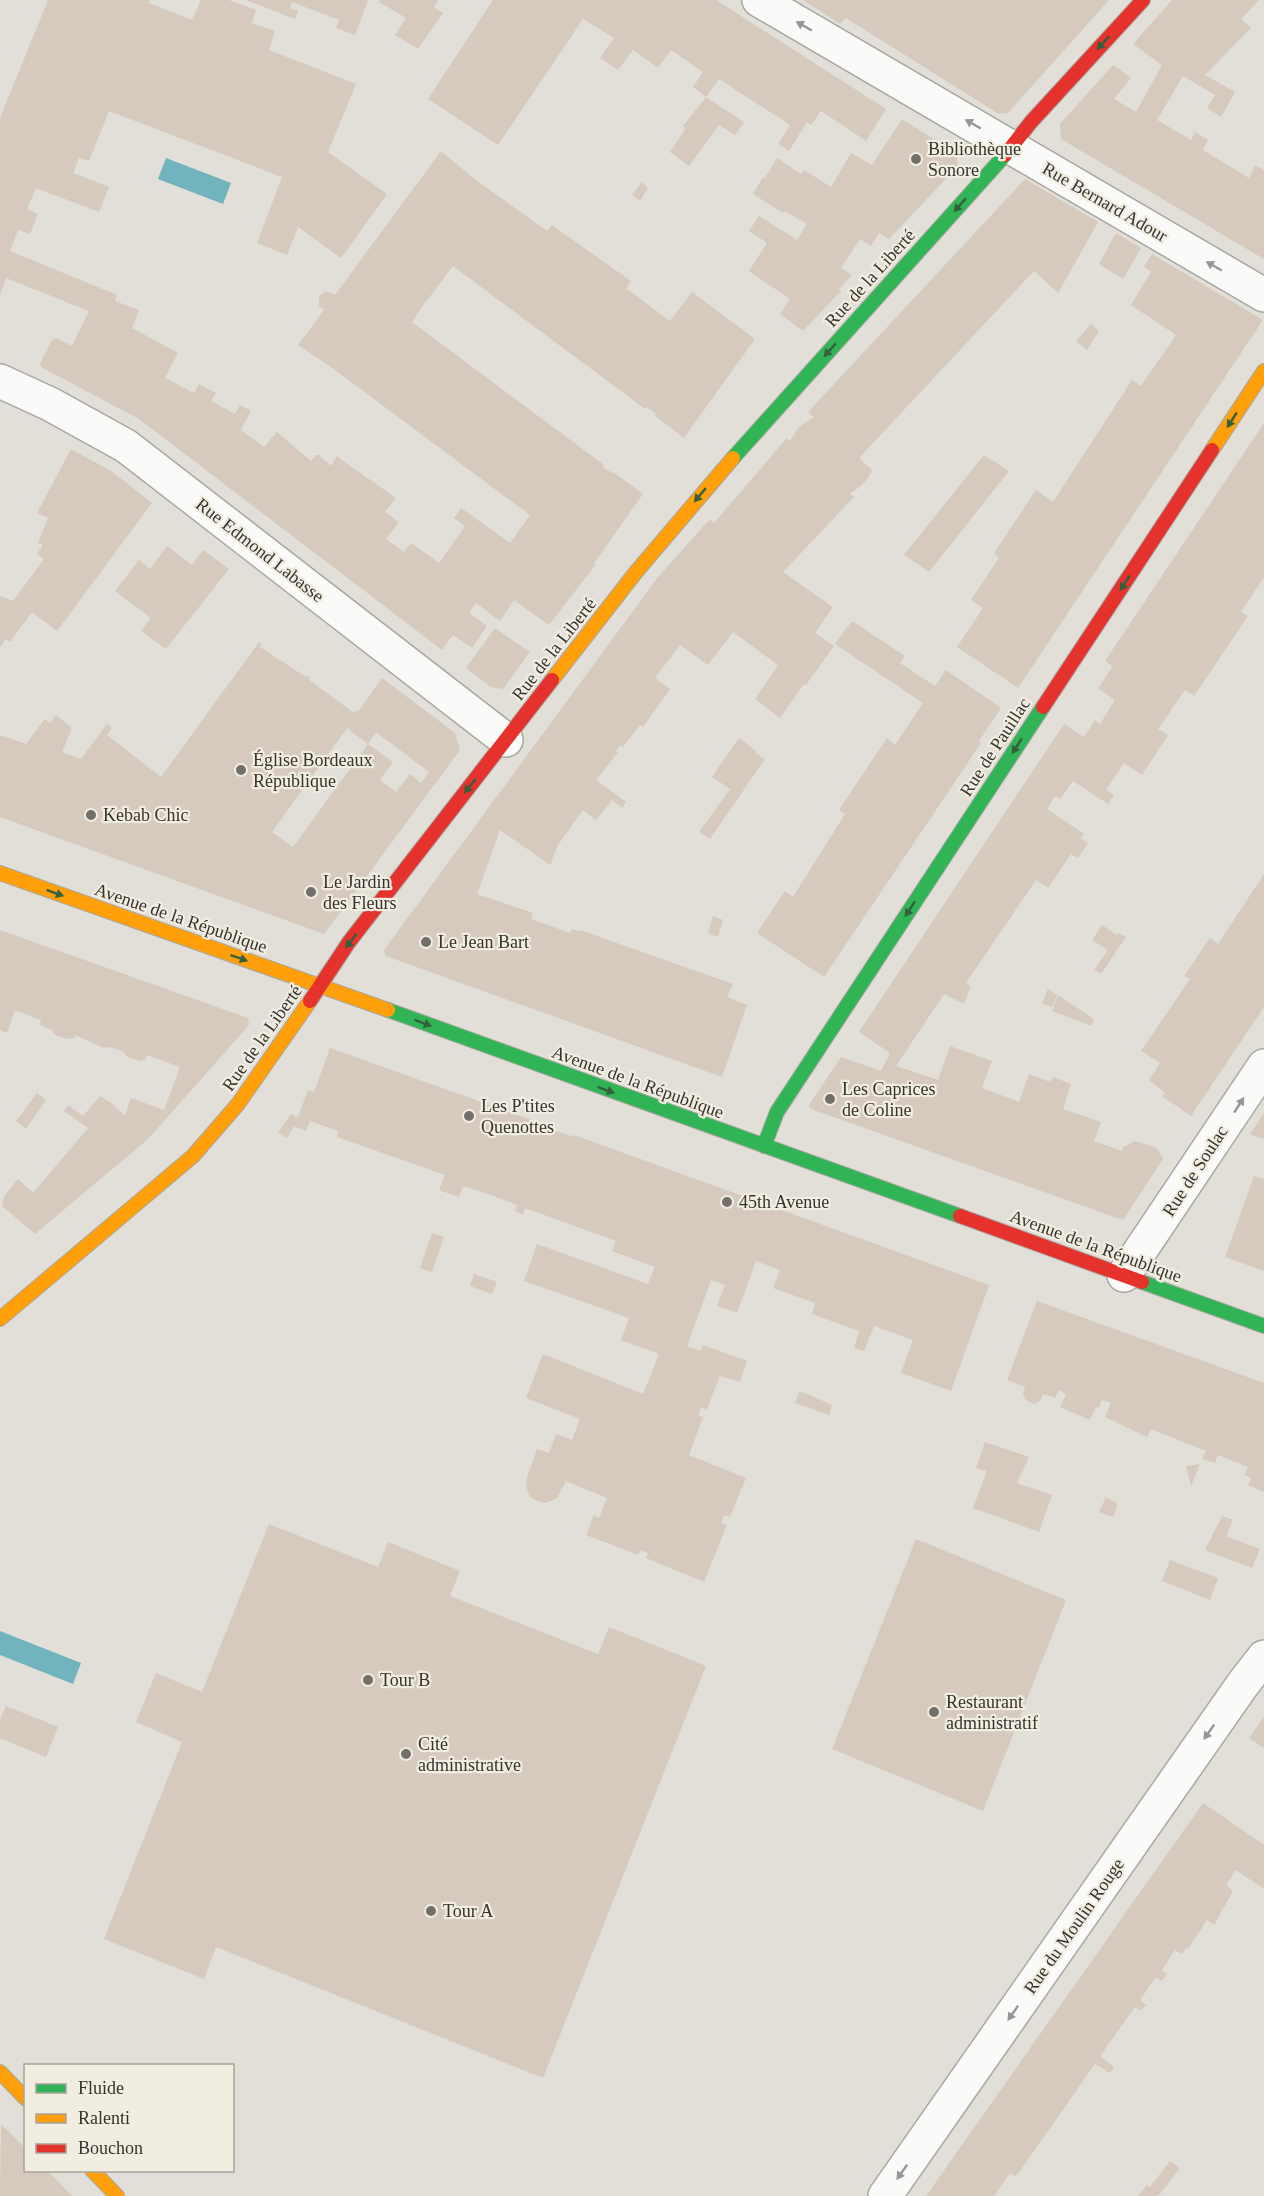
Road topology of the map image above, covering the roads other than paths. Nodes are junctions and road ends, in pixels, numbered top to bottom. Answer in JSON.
{"nodes":[{"id":1,"x":759,"y":0,"type":"edge"},
{"id":2,"x":1143,"y":0,"type":"edge"},
{"id":3,"x":1012,"y":147,"type":"junction"},
{"id":4,"x":1264,"y":295,"type":"edge"},
{"id":5,"x":1264,"y":371,"type":"edge"},
{"id":6,"x":0,"y":381,"type":"edge"},
{"id":7,"x":506,"y":740,"type":"junction"},
{"id":8,"x":0,"y":873,"type":"edge"},
{"id":9,"x":321,"y":986,"type":"junction"},
{"id":10,"x":1264,"y":1066,"type":"edge"},
{"id":11,"x":765,"y":1146,"type":"junction"},
{"id":12,"x":1124,"y":1275,"type":"junction"},
{"id":13,"x":0,"y":1319,"type":"edge"},
{"id":14,"x":1264,"y":1326,"type":"edge"},
{"id":15,"x":1264,"y":1657,"type":"edge"},
{"id":16,"x":0,"y":2072,"type":"edge"},
{"id":17,"x":24,"y":2097,"type":"edge"},
{"id":18,"x":94,"y":2172,"type":"edge"},
{"id":19,"x":117,"y":2196,"type":"edge"},
{"id":20,"x":885,"y":2196,"type":"edge"}],
"edges":[{"from":3,"to":1,"type":"street","name":"Rue Bernard Adour","one_way":true},
{"from":2,"to":3,"type":"street","name":"Rue de la Liberté","one_way":true},
{"from":4,"to":3,"type":"street","name":"Rue Bernard Adour","one_way":true},
{"from":3,"to":7,"type":"street","name":"Rue de la Liberté","one_way":true},
{"from":5,"to":11,"type":"street","name":"Rue de Pauillac","one_way":true},
{"from":6,"to":7,"type":"street","name":"Rue Edmond Labasse"},
{"from":7,"to":9,"type":"street","name":"Rue de la Liberté","one_way":true},
{"from":8,"to":9,"type":"street","name":"Avenue de la République","one_way":true},
{"from":9,"to":11,"type":"street","name":"Avenue de la République","one_way":true},
{"from":9,"to":13,"type":"street","name":"Rue de la Liberté"},
{"from":12,"to":10,"type":"street","name":"Rue de Soulac","one_way":true},
{"from":11,"to":12,"type":"street","name":"Avenue de la République"},
{"from":12,"to":14,"type":"street","name":"Avenue de la République"},
{"from":15,"to":20,"type":"street","name":"Rue du Moulin Rouge","one_way":true},
{"from":16,"to":17,"type":"street"},
{"from":18,"to":19,"type":"street"}]}
